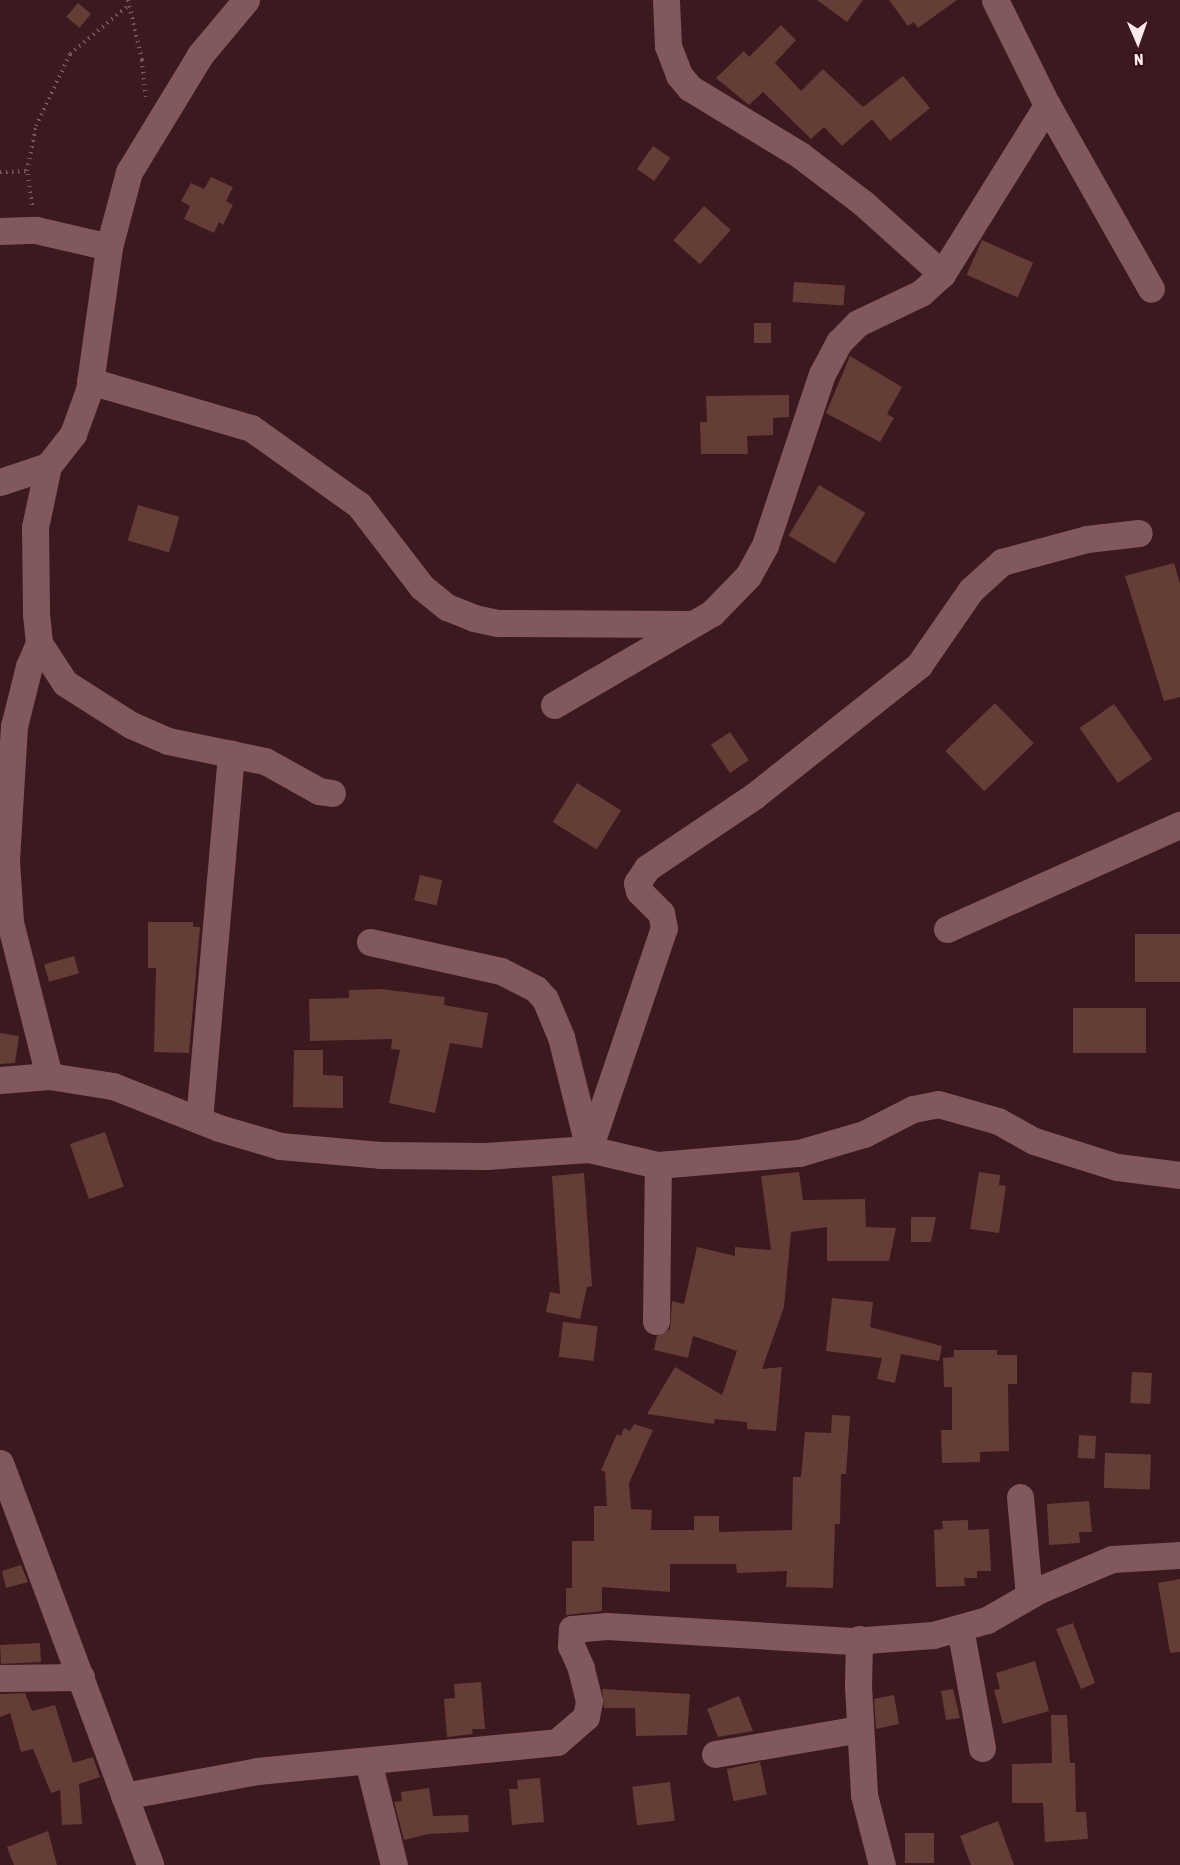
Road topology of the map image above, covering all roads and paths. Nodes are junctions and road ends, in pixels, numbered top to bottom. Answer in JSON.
{"nodes":[{"id":1,"x":246,"y":0,"type":"edge"},
{"id":2,"x":666,"y":0,"type":"edge"},
{"id":3,"x":995,"y":0,"type":"edge"},
{"id":4,"x":128,"y":2,"type":"edge"},
{"id":5,"x":1047,"y":105,"type":"junction"},
{"id":6,"x":150,"y":134,"type":"junction"},
{"id":7,"x":27,"y":171,"type":"junction"},
{"id":8,"x":0,"y":172,"type":"edge"},
{"id":9,"x":36,"y":230,"type":"junction"},
{"id":10,"x":0,"y":231,"type":"edge"},
{"id":11,"x":109,"y":247,"type":"junction"},
{"id":12,"x":942,"y":274,"type":"junction"},
{"id":13,"x":1151,"y":289,"type":"dead end"},
{"id":14,"x":90,"y":381,"type":"junction"},
{"id":15,"x":48,"y":466,"type":"junction"},
{"id":16,"x":0,"y":482,"type":"edge"},
{"id":17,"x":1139,"y":532,"type":"dead end"},
{"id":18,"x":693,"y":624,"type":"junction"},
{"id":19,"x":39,"y":643,"type":"junction"},
{"id":20,"x":554,"y":705,"type":"dead end"},
{"id":21,"x":231,"y":753,"type":"junction"},
{"id":22,"x":332,"y":793,"type":"dead end"},
{"id":23,"x":1180,"y":825,"type":"edge"},
{"id":24,"x":946,"y":929,"type":"dead end"},
{"id":25,"x":370,"y":942,"type":"dead end"},
{"id":26,"x":49,"y":1076,"type":"junction"},
{"id":27,"x":0,"y":1080,"type":"edge"},
{"id":28,"x":199,"y":1120,"type":"junction"},
{"id":29,"x":590,"y":1149,"type":"junction"},
{"id":30,"x":658,"y":1165,"type":"junction"},
{"id":31,"x":1180,"y":1175,"type":"edge"},
{"id":32,"x":656,"y":1321,"type":"dead end"},
{"id":33,"x":0,"y":1463,"type":"edge"},
{"id":34,"x":1020,"y":1497,"type":"dead end"},
{"id":35,"x":1180,"y":1555,"type":"edge"},
{"id":36,"x":1029,"y":1596,"type":"junction"},
{"id":37,"x":960,"y":1628,"type":"junction"},
{"id":38,"x":860,"y":1640,"type":"junction"},
{"id":39,"x":81,"y":1677,"type":"junction"},
{"id":40,"x":0,"y":1678,"type":"edge"},
{"id":41,"x":859,"y":1729,"type":"junction"},
{"id":42,"x":982,"y":1748,"type":"dead end"},
{"id":43,"x":714,"y":1754,"type":"dead end"},
{"id":44,"x":368,"y":1761,"type":"junction"},
{"id":45,"x":124,"y":1796,"type":"junction"},
{"id":46,"x":150,"y":1865,"type":"edge"},
{"id":47,"x":394,"y":1865,"type":"edge"},
{"id":48,"x":882,"y":1865,"type":"edge"}],
"edges":[{"from":1,"to":6,"type":"street"},
{"from":2,"to":12,"type":"street"},
{"from":3,"to":5,"type":"street"},
{"from":4,"to":6,"type":"path"},
{"from":4,"to":7,"type":"path"},
{"from":5,"to":12,"type":"street"},
{"from":5,"to":13,"type":"street"},
{"from":6,"to":11,"type":"street"},
{"from":7,"to":8,"type":"path"},
{"from":7,"to":9,"type":"path"},
{"from":9,"to":10,"type":"street"},
{"from":9,"to":11,"type":"street"},
{"from":11,"to":14,"type":"street"},
{"from":12,"to":18,"type":"street"},
{"from":14,"to":15,"type":"street"},
{"from":14,"to":18,"type":"street"},
{"from":15,"to":16,"type":"street"},
{"from":15,"to":19,"type":"street"},
{"from":17,"to":29,"type":"street"},
{"from":18,"to":20,"type":"street"},
{"from":19,"to":21,"type":"street"},
{"from":19,"to":26,"type":"street"},
{"from":21,"to":22,"type":"street"},
{"from":21,"to":28,"type":"street"},
{"from":23,"to":24,"type":"street"},
{"from":25,"to":29,"type":"street"},
{"from":26,"to":27,"type":"street"},
{"from":26,"to":28,"type":"street"},
{"from":28,"to":29,"type":"street"},
{"from":29,"to":30,"type":"street"},
{"from":30,"to":31,"type":"street"},
{"from":30,"to":32,"type":"street"},
{"from":33,"to":39,"type":"street"},
{"from":34,"to":36,"type":"street"},
{"from":35,"to":36,"type":"street"},
{"from":36,"to":37,"type":"street"},
{"from":37,"to":38,"type":"street"},
{"from":37,"to":42,"type":"street"},
{"from":38,"to":41,"type":"street"},
{"from":38,"to":44,"type":"street"},
{"from":39,"to":40,"type":"street"},
{"from":39,"to":45,"type":"street"},
{"from":41,"to":43,"type":"street"},
{"from":41,"to":48,"type":"street"},
{"from":44,"to":45,"type":"street"},
{"from":44,"to":47,"type":"street"},
{"from":45,"to":46,"type":"street"}]}
